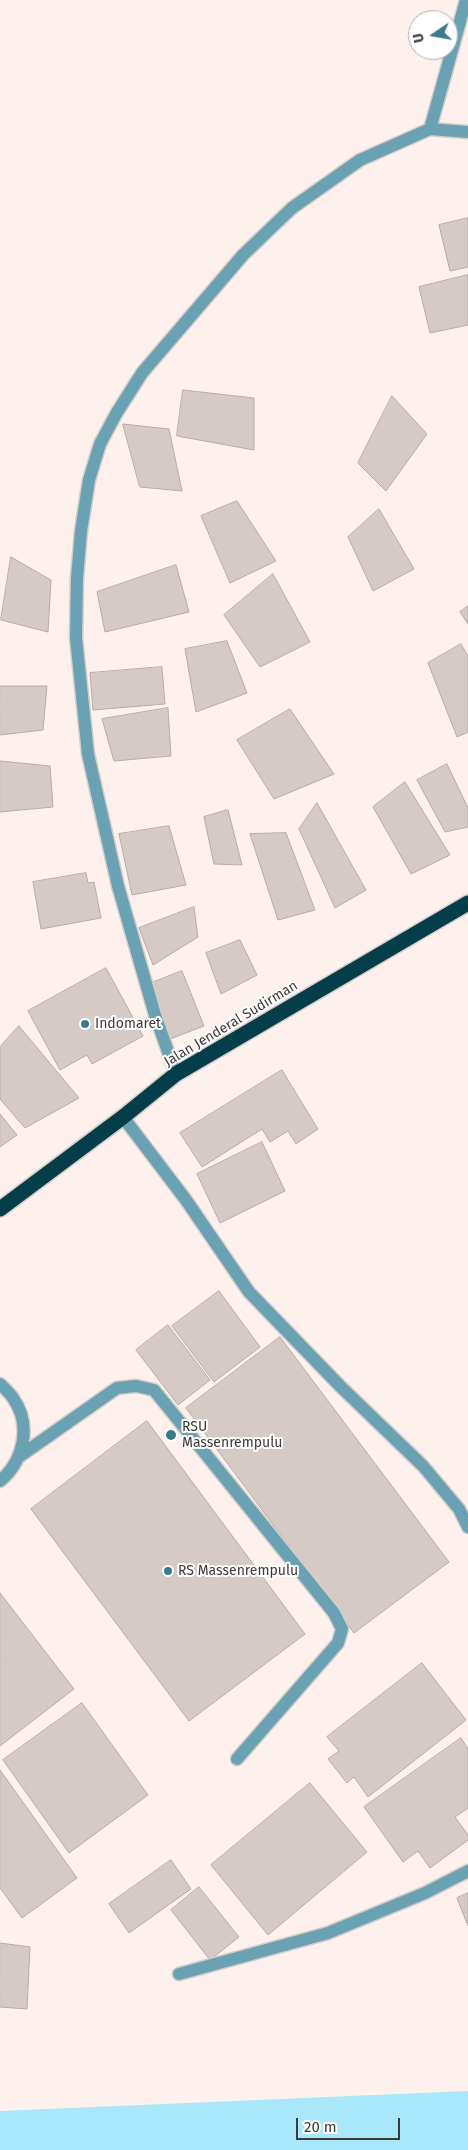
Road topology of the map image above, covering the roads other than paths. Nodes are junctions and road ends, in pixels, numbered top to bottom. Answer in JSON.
{"nodes":[{"id":1,"x":466,"y":0,"type":"edge"},
{"id":2,"x":430,"y":130,"type":"junction"},
{"id":3,"x":468,"y":132,"type":"edge"},
{"id":4,"x":468,"y":903,"type":"edge"},
{"id":5,"x":176,"y":1074,"type":"junction"},
{"id":6,"x":123,"y":1118,"type":"junction"},
{"id":7,"x":0,"y":1209,"type":"edge"},
{"id":8,"x":0,"y":1384,"type":"edge"},
{"id":9,"x":20,"y":1456,"type":"junction"},
{"id":10,"x":0,"y":1481,"type":"edge"},
{"id":11,"x":468,"y":1527,"type":"edge"},
{"id":12,"x":237,"y":1759,"type":"dead end"},
{"id":13,"x":468,"y":1871,"type":"edge"},
{"id":14,"x":180,"y":1974,"type":"dead end"}],
"edges":[{"from":1,"to":2,"type":"street"},
{"from":2,"to":3,"type":"street"},
{"from":2,"to":5,"type":"street"},
{"from":4,"to":5,"type":"highway","name":"Jalan Jenderal Sudirman"},
{"from":5,"to":6,"type":"highway","name":"Jalan Jenderal Sudirman"},
{"from":6,"to":7,"type":"highway","name":"Jalan Jenderal Sudirman"},
{"from":6,"to":11,"type":"street"},
{"from":8,"to":9,"type":"street"},
{"from":9,"to":10,"type":"street"},
{"from":9,"to":12,"type":"street"},
{"from":13,"to":14,"type":"street"}]}
